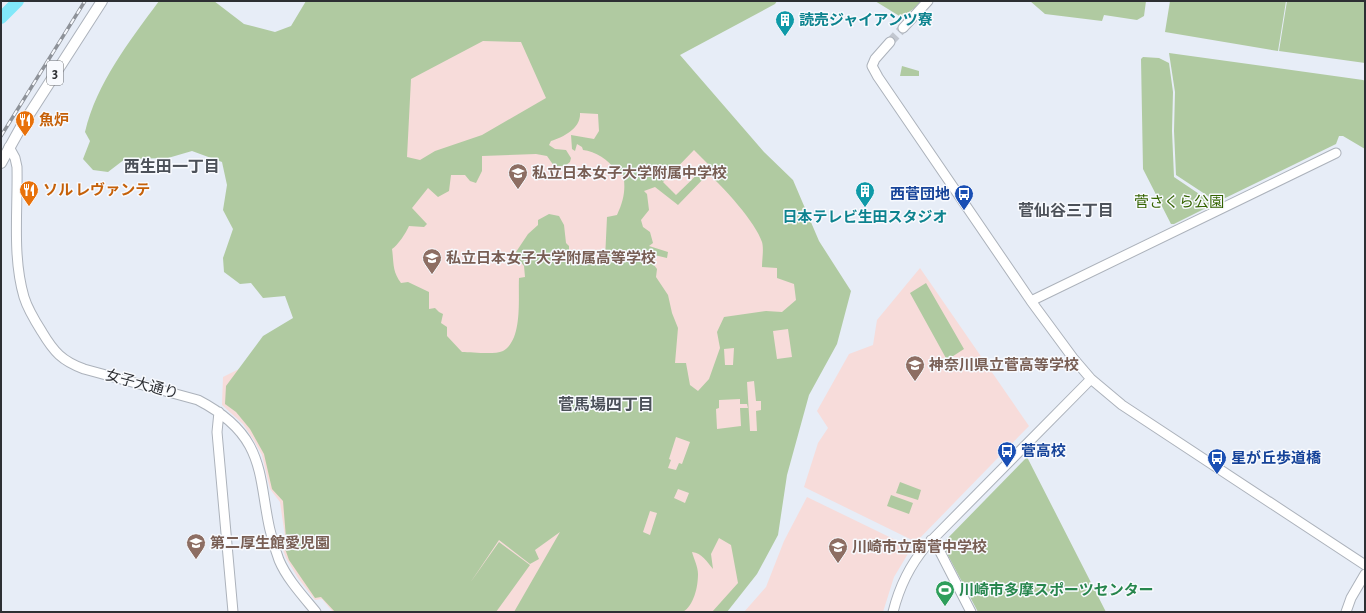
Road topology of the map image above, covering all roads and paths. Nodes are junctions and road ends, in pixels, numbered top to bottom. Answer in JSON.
{"nodes":[{"id":1,"x":102,"y":1,"type":"edge"},
{"id":2,"x":928,"y":1,"type":"edge"},
{"id":3,"x":903,"y":28,"type":"tunnel mouth"},
{"id":4,"x":890,"y":42,"type":"tunnel mouth"},
{"id":5,"x":9,"y":147,"type":"junction"},
{"id":6,"x":1336,"y":152,"type":"dead end"},
{"id":7,"x":1,"y":163,"type":"edge"},
{"id":8,"x":1031,"y":301,"type":"junction"},
{"id":9,"x":1091,"y":379,"type":"junction"},
{"id":10,"x":219,"y":412,"type":"junction"},
{"id":11,"x":931,"y":540,"type":"junction"},
{"id":12,"x":1365,"y":565,"type":"edge"},
{"id":13,"x":1365,"y":574,"type":"edge"},
{"id":14,"x":233,"y":612,"type":"edge"},
{"id":15,"x":316,"y":612,"type":"edge"},
{"id":16,"x":893,"y":612,"type":"edge"},
{"id":17,"x":971,"y":612,"type":"edge"},
{"id":18,"x":1346,"y":612,"type":"edge"}],
"edges":[{"from":1,"to":5,"type":"main road","number":"3"},
{"from":2,"to":3,"type":"street"},
{"from":4,"to":8,"type":"street"},
{"from":5,"to":7,"type":"main road","number":"3"},
{"from":5,"to":10,"type":"street","name":"女子大通り"},
{"from":6,"to":8,"type":"street"},
{"from":8,"to":9,"type":"street"},
{"from":9,"to":11,"type":"street"},
{"from":9,"to":12,"type":"street"},
{"from":10,"to":14,"type":"street"},
{"from":10,"to":15,"type":"street","name":"女子大通り"},
{"from":11,"to":16,"type":"street"},
{"from":11,"to":17,"type":"street"},
{"from":13,"to":18,"type":"street"}]}
